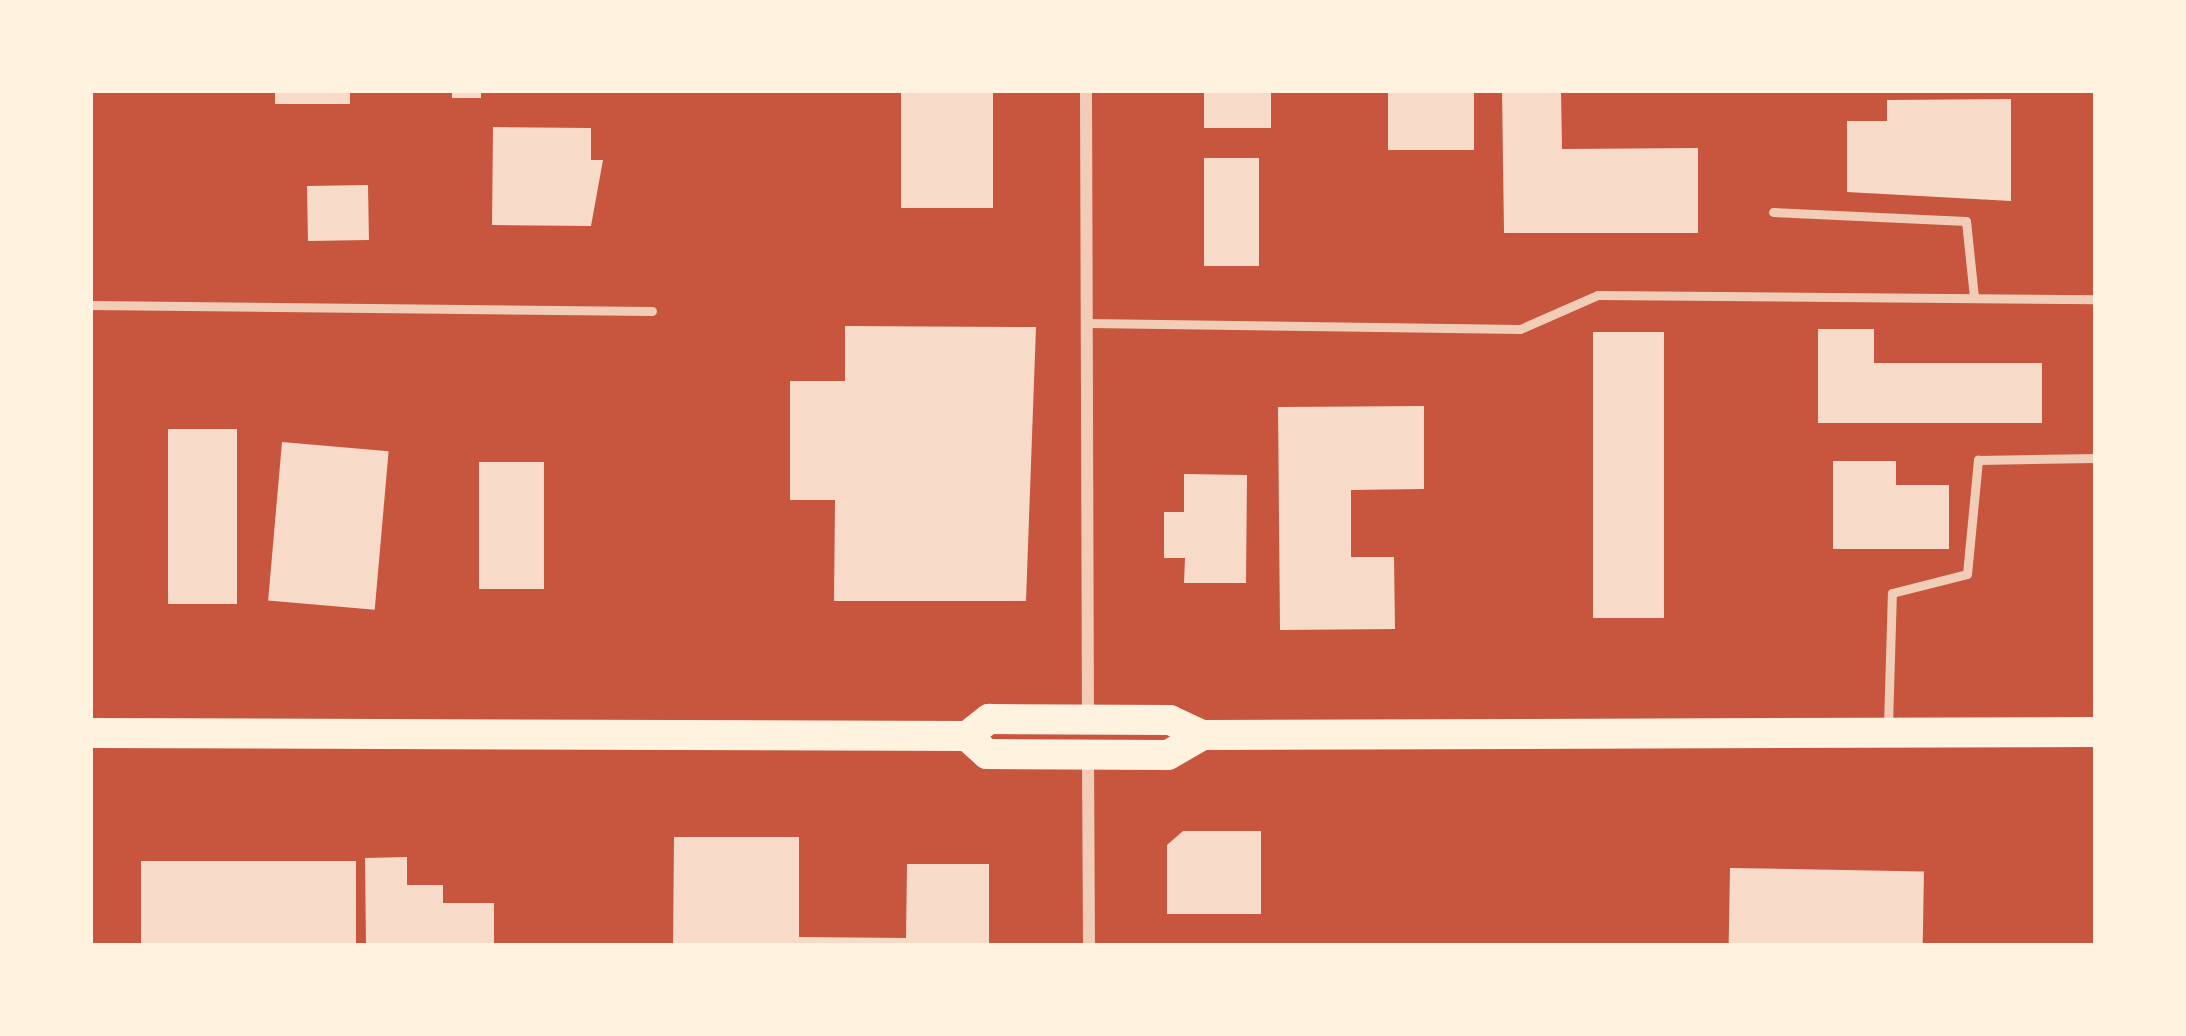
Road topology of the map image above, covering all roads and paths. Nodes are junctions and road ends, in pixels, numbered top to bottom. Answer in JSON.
{"nodes":[{"id":1,"x":1086,"y":90,"type":"edge"},
{"id":2,"x":1773,"y":212,"type":"dead end"},
{"id":3,"x":1974,"y":297,"type":"junction"},
{"id":4,"x":2096,"y":299,"type":"edge"},
{"id":5,"x":90,"y":305,"type":"edge"},
{"id":6,"x":652,"y":311,"type":"dead end"},
{"id":7,"x":1087,"y":323,"type":"junction"},
{"id":8,"x":2096,"y":458,"type":"edge"},
{"id":9,"x":1088,"y":720,"type":"junction"},
{"id":10,"x":2096,"y":732,"type":"edge"},
{"id":11,"x":90,"y":733,"type":"edge"},
{"id":12,"x":1888,"y":733,"type":"junction"},
{"id":13,"x":1202,"y":735,"type":"junction"},
{"id":14,"x":967,"y":736,"type":"junction"},
{"id":15,"x":1088,"y":755,"type":"junction"},
{"id":16,"x":1089,"y":946,"type":"edge"}],
"edges":[{"from":1,"to":7,"type":"street"},
{"from":2,"to":3,"type":"lane"},
{"from":3,"to":4,"type":"lane"},
{"from":3,"to":7,"type":"lane"},
{"from":5,"to":6,"type":"lane"},
{"from":7,"to":9,"type":"street"},
{"from":8,"to":12,"type":"lane"},
{"from":9,"to":13,"type":"main road"},
{"from":9,"to":14,"type":"main road"},
{"from":10,"to":12,"type":"main road"},
{"from":11,"to":14,"type":"main road"},
{"from":12,"to":13,"type":"main road"},
{"from":13,"to":15,"type":"main road"},
{"from":14,"to":15,"type":"main road"},
{"from":15,"to":16,"type":"street"}]}
